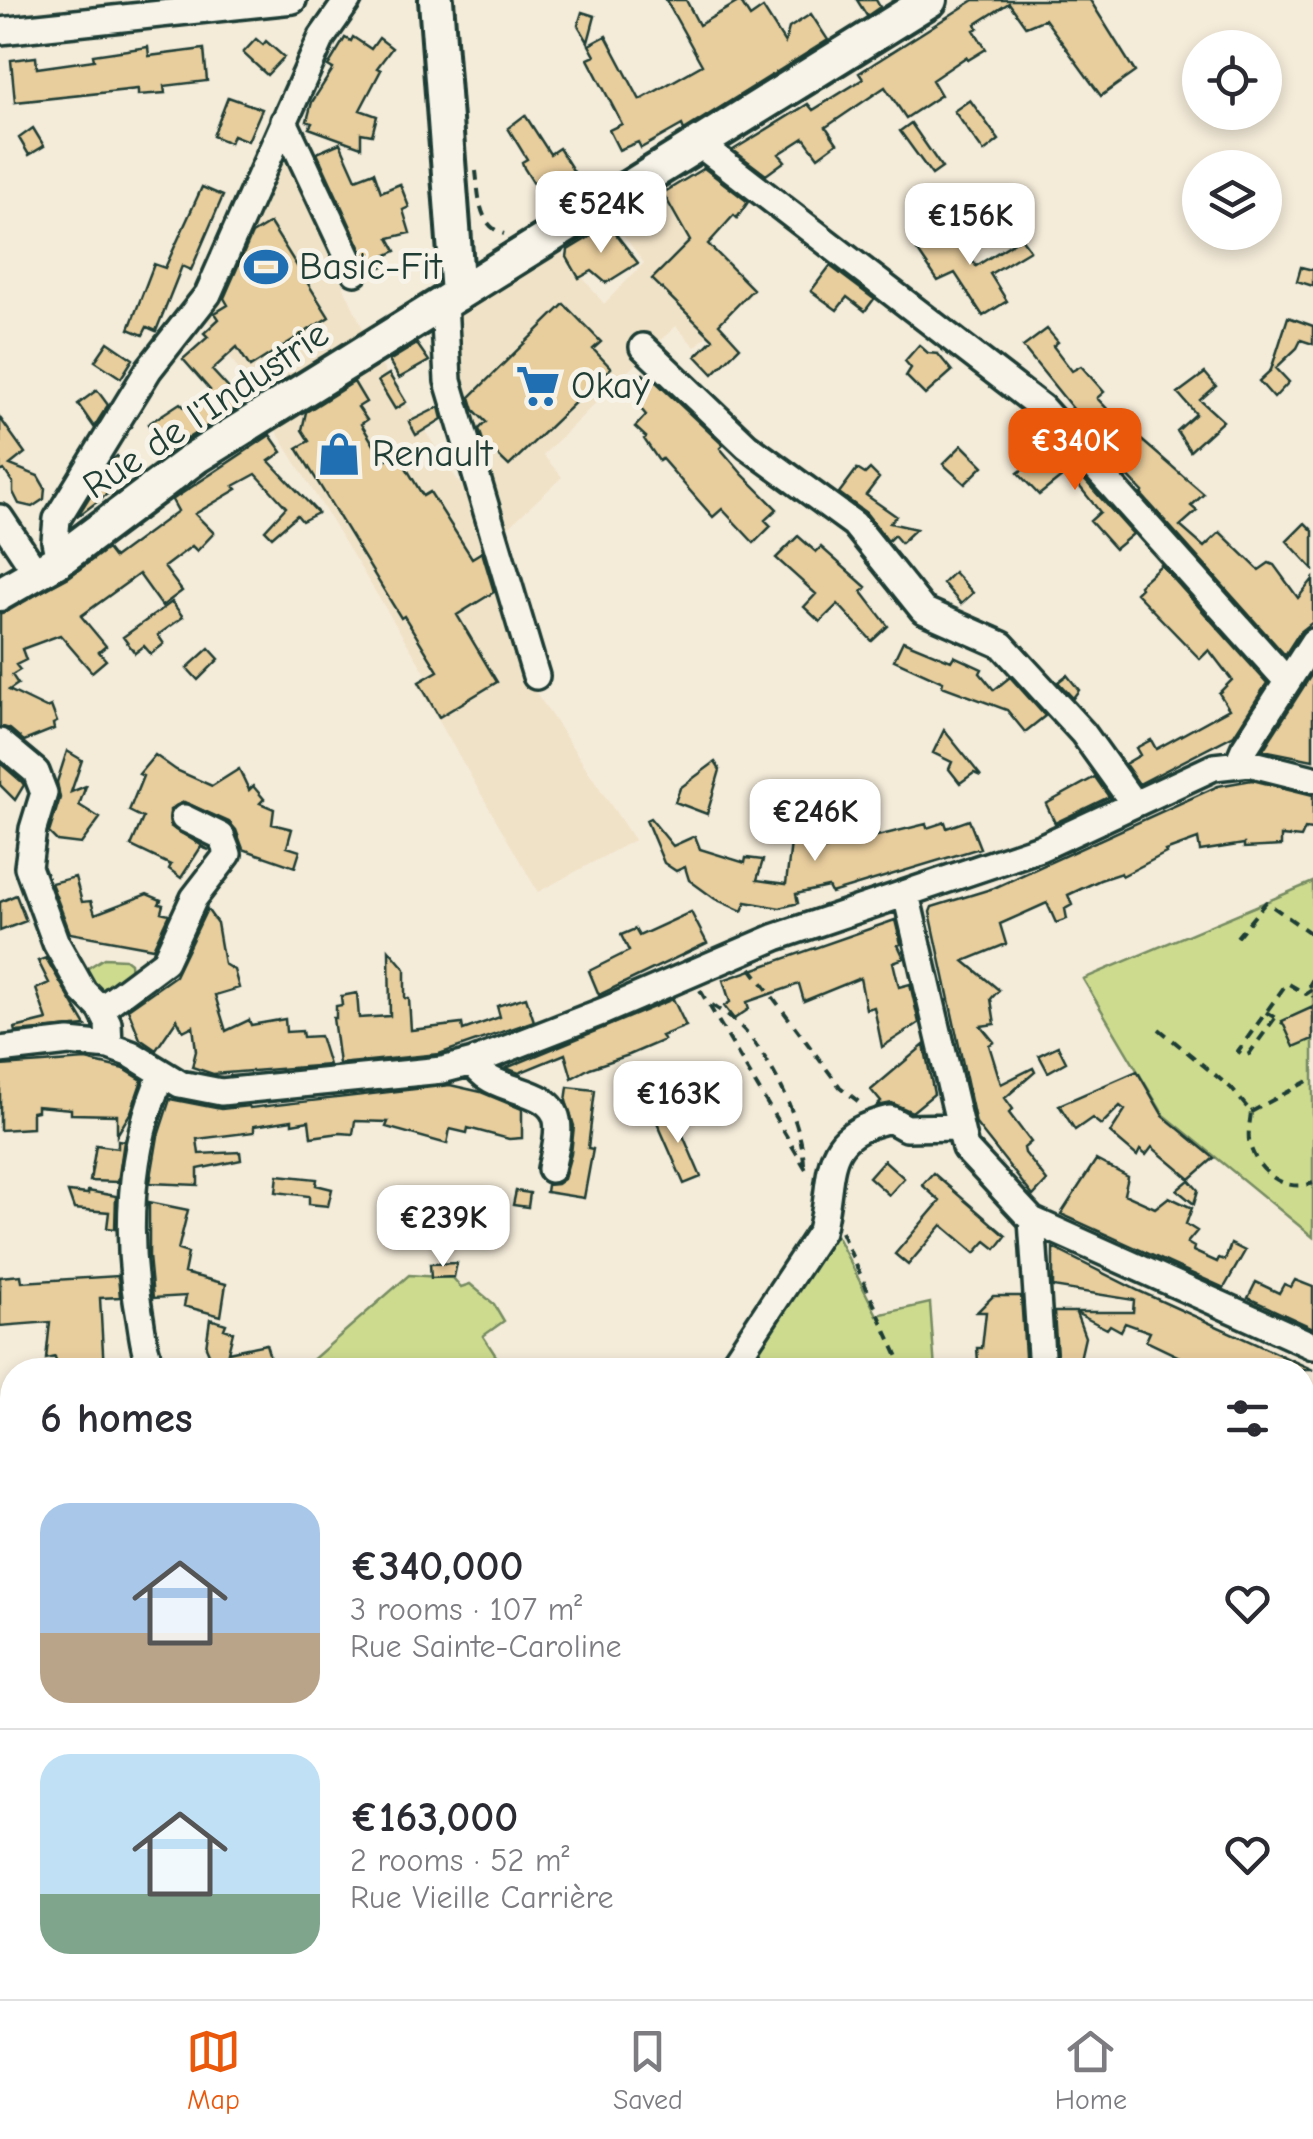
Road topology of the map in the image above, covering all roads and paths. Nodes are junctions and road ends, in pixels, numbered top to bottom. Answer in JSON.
{"nodes":[{"id":1,"x":293,"y":0,"type":"edge"},
{"id":2,"x":348,"y":0,"type":"edge"},
{"id":3,"x":436,"y":0,"type":"edge"},
{"id":4,"x":930,"y":0,"type":"edge"},
{"id":5,"x":0,"y":30,"type":"edge"},
{"id":6,"x":284,"y":122,"type":"junction"},
{"id":7,"x":698,"y":143,"type":"junction"},
{"id":8,"x":475,"y":168,"type":"dead end"},
{"id":9,"x":538,"y":244,"type":"junction"},
{"id":10,"x":355,"y":272,"type":"dead end"},
{"id":11,"x":451,"y":298,"type":"junction"},
{"id":12,"x":643,"y":348,"type":"dead end"},
{"id":13,"x":0,"y":518,"type":"edge"},
{"id":14,"x":49,"y":567,"type":"junction"},
{"id":15,"x":0,"y":594,"type":"edge"},
{"id":16,"x":1313,"y":642,"type":"edge"},
{"id":17,"x":536,"y":676,"type":"dead end"},
{"id":18,"x":1287,"y":680,"type":"junction"},
{"id":19,"x":0,"y":742,"type":"edge"},
{"id":20,"x":1238,"y":763,"type":"junction"},
{"id":21,"x":1313,"y":779,"type":"edge"},
{"id":22,"x":1134,"y":804,"type":"junction"},
{"id":23,"x":184,"y":818,"type":"dead end"},
{"id":24,"x":906,"y":894,"type":"junction"},
{"id":25,"x":1313,"y":935,"type":"edge"},
{"id":26,"x":1236,"y":936,"type":"dead end"},
{"id":27,"x":739,"y":952,"type":"junction"},
{"id":28,"x":690,"y":973,"type":"junction"},
{"id":29,"x":1313,"y":979,"type":"edge"},
{"id":30,"x":1312,"y":994,"type":"edge"},
{"id":31,"x":708,"y":1003,"type":"junction"},
{"id":32,"x":101,"y":1010,"type":"junction"},
{"id":33,"x":1266,"y":1012,"type":"junction"},
{"id":34,"x":1275,"y":1018,"type":"junction"},
{"id":35,"x":1283,"y":1023,"type":"dead end"},
{"id":36,"x":1159,"y":1030,"type":"dead end"},
{"id":37,"x":108,"y":1046,"type":"junction"},
{"id":38,"x":0,"y":1050,"type":"edge"},
{"id":39,"x":473,"y":1062,"type":"junction"},
{"id":40,"x":162,"y":1074,"type":"junction"},
{"id":41,"x":1313,"y":1078,"type":"edge"},
{"id":42,"x":1252,"y":1112,"type":"junction"},
{"id":43,"x":890,"y":1119,"type":"junction"},
{"id":44,"x":959,"y":1127,"type":"junction"},
{"id":45,"x":804,"y":1166,"type":"junction"},
{"id":46,"x":552,"y":1169,"type":"dead end"},
{"id":47,"x":1313,"y":1184,"type":"edge"},
{"id":48,"x":828,"y":1204,"type":"junction"},
{"id":49,"x":1032,"y":1220,"type":"junction"},
{"id":50,"x":1313,"y":1346,"type":"edge"},
{"id":51,"x":147,"y":1358,"type":"edge"},
{"id":52,"x":736,"y":1358,"type":"edge"},
{"id":53,"x":899,"y":1358,"type":"edge"},
{"id":54,"x":1041,"y":1358,"type":"edge"}],
"edges":[{"from":1,"to":5,"type":"street"},
{"from":2,"to":6,"type":"street"},
{"from":3,"to":11,"type":"main road"},
{"from":4,"to":7,"type":"main road","name":"Rue de l'Industrie"},
{"from":6,"to":10,"type":"street"},
{"from":6,"to":14,"type":"street"},
{"from":7,"to":9,"type":"main road","name":"Rue de l'Industrie"},
{"from":7,"to":18,"type":"street"},
{"from":8,"to":9,"type":"path"},
{"from":9,"to":11,"type":"main road","name":"Rue de l'Industrie"},
{"from":11,"to":14,"type":"main road","name":"Rue de l'Industrie"},
{"from":11,"to":17,"type":"street"},
{"from":12,"to":22,"type":"street"},
{"from":13,"to":14,"type":"street"},
{"from":14,"to":15,"type":"main road","name":"Rue de l'Industrie"},
{"from":16,"to":18,"type":"street"},
{"from":18,"to":20,"type":"street"},
{"from":19,"to":32,"type":"street"},
{"from":20,"to":21,"type":"street"},
{"from":20,"to":22,"type":"street"},
{"from":22,"to":24,"type":"street"},
{"from":23,"to":32,"type":"street"},
{"from":24,"to":27,"type":"street"},
{"from":24,"to":44,"type":"street"},
{"from":25,"to":26,"type":"path"},
{"from":27,"to":28,"type":"street"},
{"from":27,"to":43,"type":"path"},
{"from":28,"to":31,"type":"path"},
{"from":28,"to":39,"type":"street"},
{"from":29,"to":30,"type":"path"},
{"from":30,"to":33,"type":"path"},
{"from":31,"to":45,"type":"path"},
{"from":31,"to":45,"type":"path"},
{"from":32,"to":37,"type":"street"},
{"from":33,"to":34,"type":"path"},
{"from":33,"to":34,"type":"path"},
{"from":34,"to":35,"type":"path"},
{"from":36,"to":42,"type":"path"},
{"from":37,"to":38,"type":"street"},
{"from":37,"to":40,"type":"street"},
{"from":39,"to":40,"type":"street"},
{"from":39,"to":46,"type":"street"},
{"from":40,"to":51,"type":"street"},
{"from":41,"to":42,"type":"path"},
{"from":42,"to":47,"type":"path"},
{"from":43,"to":44,"type":"street"},
{"from":43,"to":48,"type":"street"},
{"from":44,"to":49,"type":"street"},
{"from":45,"to":48,"type":"path"},
{"from":48,"to":52,"type":"street"},
{"from":48,"to":53,"type":"path"},
{"from":49,"to":50,"type":"street"},
{"from":49,"to":54,"type":"street"}]}
